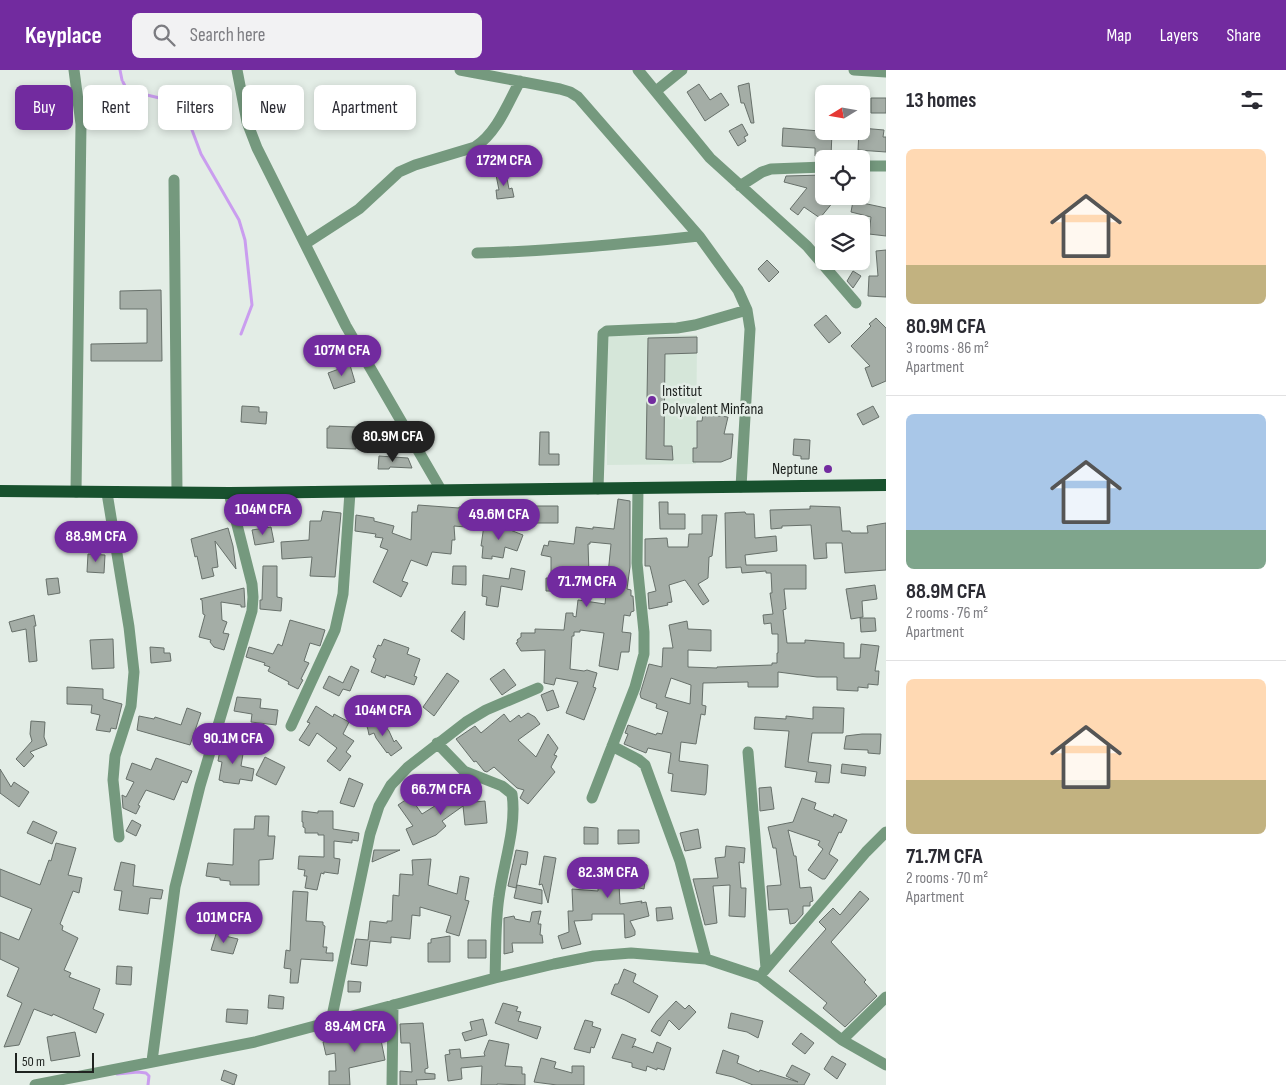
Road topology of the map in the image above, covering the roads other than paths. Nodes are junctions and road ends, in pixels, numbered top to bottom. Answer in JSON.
{"nodes":[{"id":1,"x":74,"y":70,"type":"edge"},
{"id":2,"x":237,"y":70,"type":"edge"},
{"id":3,"x":460,"y":70,"type":"edge"},
{"id":4,"x":638,"y":70,"type":"edge"},
{"id":5,"x":682,"y":70,"type":"edge"},
{"id":6,"x":854,"y":70,"type":"edge"},
{"id":7,"x":886,"y":72,"type":"edge"},
{"id":8,"x":520,"y":81,"type":"junction"},
{"id":9,"x":656,"y":91,"type":"junction"},
{"id":10,"x":870,"y":166,"type":"edge"},
{"id":11,"x":886,"y":166,"type":"edge"},
{"id":12,"x":815,"y":167,"type":"edge"},
{"id":13,"x":174,"y":180,"type":"dead end"},
{"id":14,"x":740,"y":186,"type":"junction"},
{"id":15,"x":699,"y":236,"type":"junction"},
{"id":16,"x":305,"y":244,"type":"junction"},
{"id":17,"x":477,"y":253,"type":"dead end"},
{"id":18,"x":856,"y":303,"type":"dead end"},
{"id":19,"x":747,"y":310,"type":"junction"},
{"id":20,"x":886,"y":485,"type":"edge"},
{"id":21,"x":741,"y":487,"type":"junction"},
{"id":22,"x":638,"y":488,"type":"junction"},
{"id":23,"x":598,"y":489,"type":"junction"},
{"id":24,"x":441,"y":490,"type":"junction"},
{"id":25,"x":0,"y":491,"type":"edge"},
{"id":26,"x":76,"y":492,"type":"junction"},
{"id":27,"x":177,"y":492,"type":"junction"},
{"id":28,"x":350,"y":492,"type":"junction"},
{"id":29,"x":107,"y":493,"type":"junction"},
{"id":30,"x":229,"y":493,"type":"junction"},
{"id":31,"x":538,"y":688,"type":"dead end"},
{"id":32,"x":291,"y":726,"type":"dead end"},
{"id":33,"x":437,"y":743,"type":"junction"},
{"id":34,"x":612,"y":746,"type":"junction"},
{"id":35,"x":748,"y":752,"type":"dead end"},
{"id":36,"x":592,"y":798,"type":"dead end"},
{"id":37,"x":886,"y":832,"type":"edge"},
{"id":38,"x":119,"y":837,"type":"dead end"},
{"id":39,"x":706,"y":959,"type":"junction"},
{"id":40,"x":763,"y":972,"type":"junction"},
{"id":41,"x":495,"y":978,"type":"junction"},
{"id":42,"x":886,"y":996,"type":"edge"},
{"id":43,"x":394,"y":1005,"type":"junction"},
{"id":44,"x":330,"y":1022,"type":"junction"},
{"id":45,"x":842,"y":1040,"type":"junction"},
{"id":46,"x":152,"y":1061,"type":"junction"},
{"id":47,"x":886,"y":1065,"type":"edge"},
{"id":48,"x":35,"y":1085,"type":"edge"},
{"id":49,"x":392,"y":1085,"type":"edge"}],
"edges":[{"from":1,"to":26,"type":"street"},
{"from":2,"to":16,"type":"street"},
{"from":3,"to":8,"type":"street"},
{"from":4,"to":9,"type":"street"},
{"from":5,"to":9,"type":"street"},
{"from":6,"to":7,"type":"street"},
{"from":8,"to":15,"type":"street"},
{"from":8,"to":16,"type":"street"},
{"from":9,"to":14,"type":"street"},
{"from":10,"to":11,"type":"street"},
{"from":12,"to":14,"type":"street"},
{"from":13,"to":27,"type":"street"},
{"from":14,"to":18,"type":"street"},
{"from":15,"to":17,"type":"street"},
{"from":15,"to":19,"type":"street"},
{"from":16,"to":24,"type":"street"},
{"from":19,"to":21,"type":"street"},
{"from":19,"to":23,"type":"street"},
{"from":20,"to":21,"type":"main road"},
{"from":21,"to":22,"type":"main road"},
{"from":22,"to":23,"type":"main road"},
{"from":22,"to":34,"type":"street"},
{"from":23,"to":24,"type":"main road"},
{"from":24,"to":28,"type":"main road"},
{"from":25,"to":26,"type":"main road"},
{"from":26,"to":29,"type":"main road"},
{"from":27,"to":29,"type":"main road"},
{"from":27,"to":30,"type":"main road"},
{"from":28,"to":30,"type":"main road"},
{"from":28,"to":32,"type":"street"},
{"from":29,"to":38,"type":"street"},
{"from":30,"to":46,"type":"street"},
{"from":31,"to":33,"type":"street"},
{"from":33,"to":41,"type":"street"},
{"from":33,"to":44,"type":"street"},
{"from":34,"to":36,"type":"street"},
{"from":34,"to":39,"type":"street"},
{"from":35,"to":40,"type":"street"},
{"from":37,"to":40,"type":"street"},
{"from":39,"to":40,"type":"street"},
{"from":39,"to":41,"type":"street"},
{"from":40,"to":45,"type":"street"},
{"from":41,"to":43,"type":"street"},
{"from":42,"to":45,"type":"street"},
{"from":43,"to":44,"type":"street"},
{"from":43,"to":49,"type":"street"},
{"from":44,"to":46,"type":"street"},
{"from":45,"to":47,"type":"street"},
{"from":46,"to":48,"type":"street"}]}
